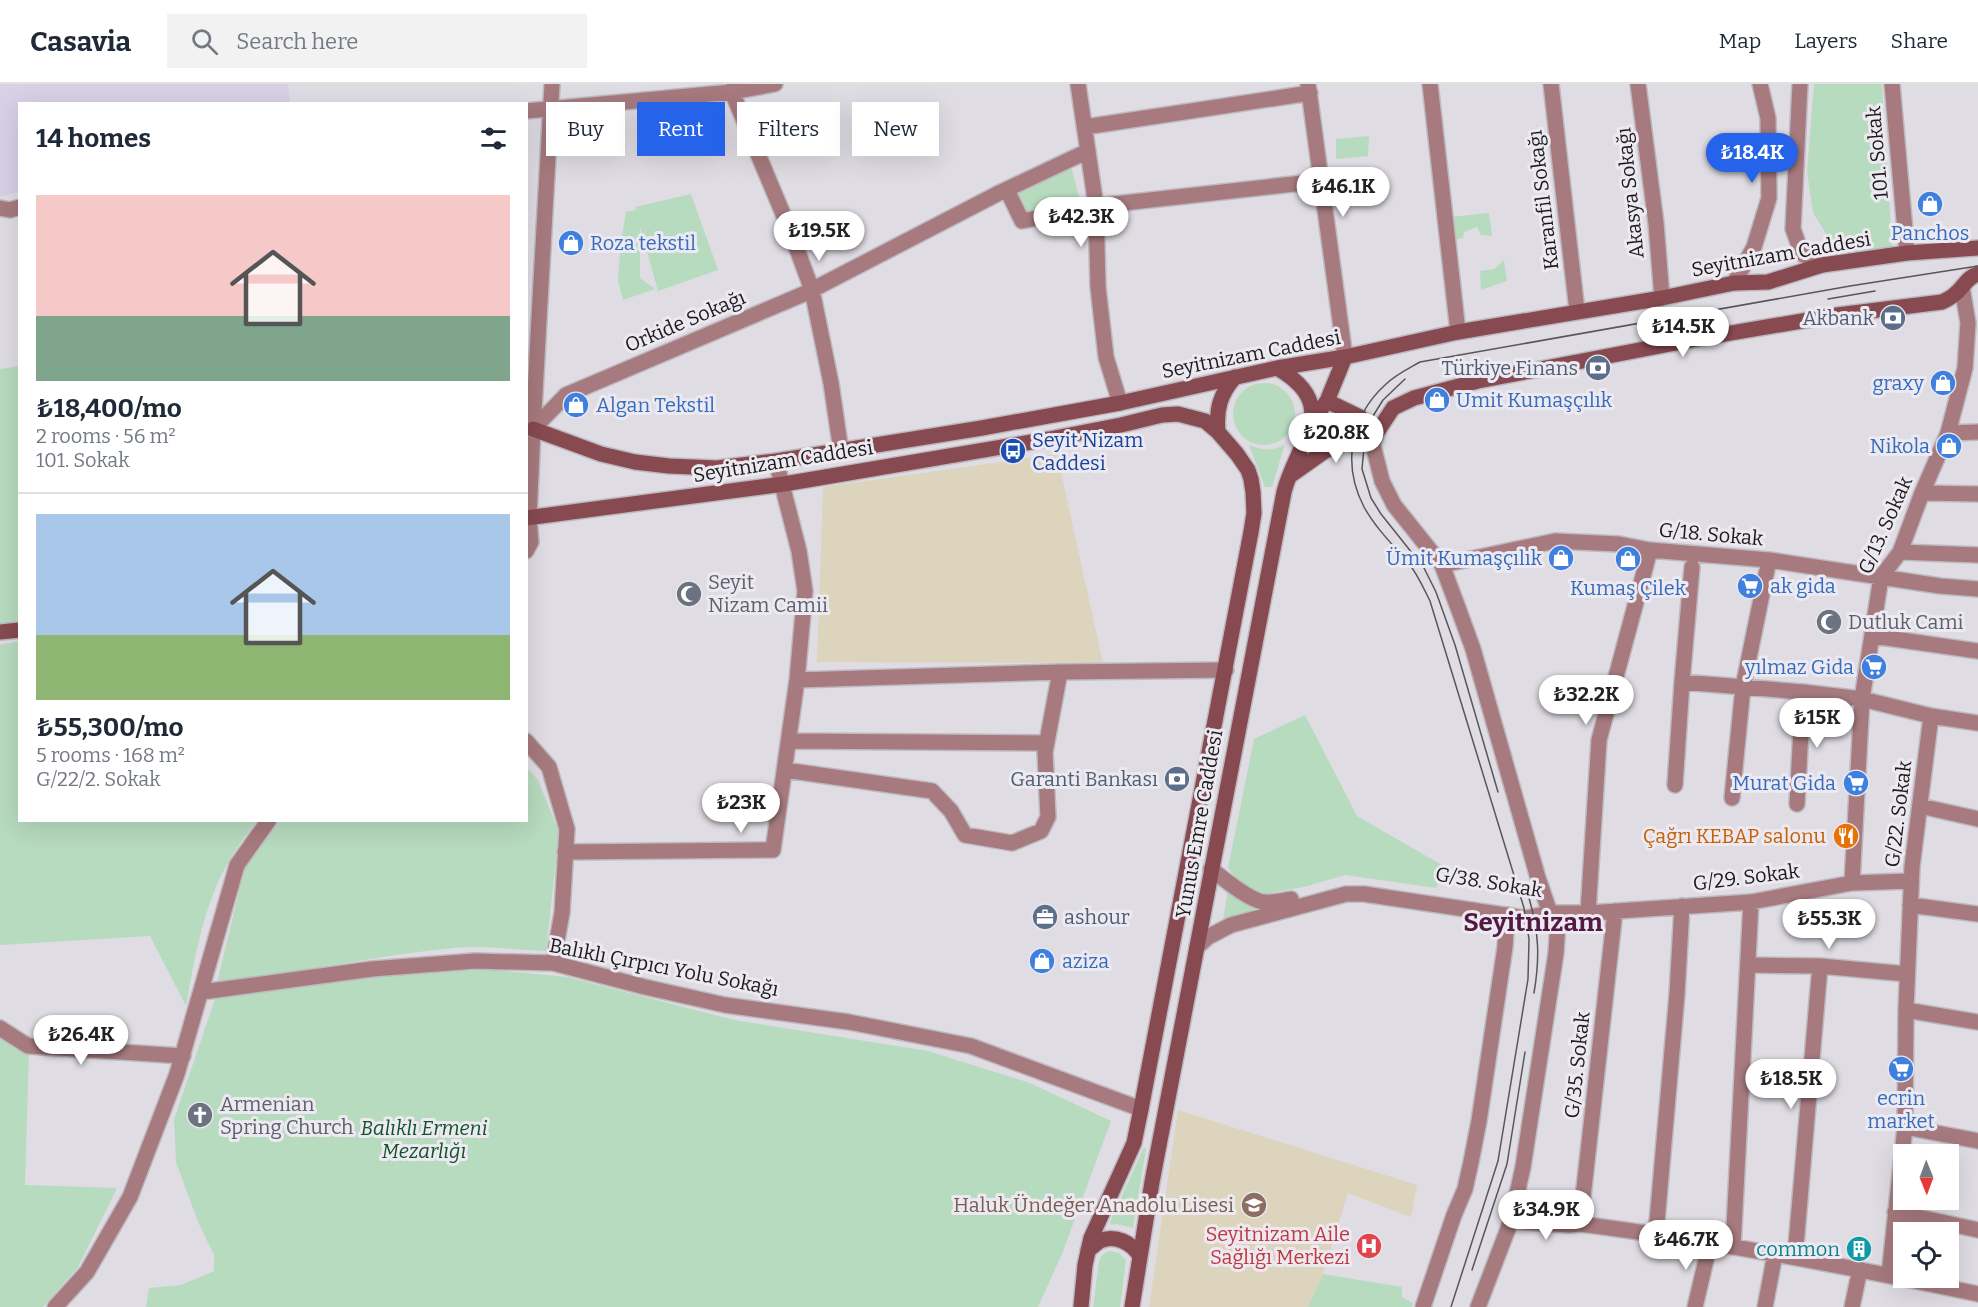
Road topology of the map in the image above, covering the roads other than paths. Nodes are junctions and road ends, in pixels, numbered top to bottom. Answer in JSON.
{"nodes":[{"id":1,"x":552,"y":84,"type":"edge"},
{"id":2,"x":775,"y":84,"type":"edge"},
{"id":3,"x":1078,"y":84,"type":"edge"},
{"id":4,"x":1430,"y":84,"type":"edge"},
{"id":5,"x":1551,"y":84,"type":"edge"},
{"id":6,"x":1638,"y":84,"type":"edge"},
{"id":7,"x":1760,"y":84,"type":"edge"},
{"id":8,"x":1800,"y":84,"type":"edge"},
{"id":9,"x":1892,"y":84,"type":"edge"},
{"id":10,"x":733,"y":88,"type":"edge"},
{"id":11,"x":1309,"y":88,"type":"edge"},
{"id":12,"x":551,"y":102,"type":"edge"},
{"id":13,"x":606,"y":102,"type":"edge"},
{"id":14,"x":546,"y":109,"type":"edge"},
{"id":15,"x":528,"y":111,"type":"edge"},
{"id":16,"x":1085,"y":127,"type":"junction"},
{"id":17,"x":1088,"y":151,"type":"junction"},
{"id":18,"x":548,"y":156,"type":"edge"},
{"id":19,"x":1320,"y":181,"type":"junction"},
{"id":20,"x":1007,"y":190,"type":"junction"},
{"id":21,"x":1096,"y":206,"type":"junction"},
{"id":22,"x":0,"y":208,"type":"edge"},
{"id":23,"x":18,"y":208,"type":"edge"},
{"id":24,"x":1978,"y":248,"type":"edge"},
{"id":25,"x":1907,"y":253,"type":"junction"},
{"id":26,"x":1822,"y":265,"type":"junction"},
{"id":27,"x":1978,"y":274,"type":"edge"},
{"id":28,"x":1734,"y":283,"type":"junction"},
{"id":29,"x":1962,"y":287,"type":"junction"},
{"id":30,"x":812,"y":290,"type":"junction"},
{"id":31,"x":1662,"y":297,"type":"junction"},
{"id":32,"x":1577,"y":311,"type":"junction"},
{"id":33,"x":1458,"y":332,"type":"junction"},
{"id":34,"x":1346,"y":357,"type":"junction"},
{"id":35,"x":1277,"y":368,"type":"junction"},
{"id":36,"x":1972,"y":368,"type":"edge"},
{"id":37,"x":1235,"y":377,"type":"junction"},
{"id":38,"x":1327,"y":400,"type":"junction"},
{"id":39,"x":1120,"y":403,"type":"junction"},
{"id":40,"x":1313,"y":420,"type":"junction"},
{"id":41,"x":533,"y":429,"type":"junction"},
{"id":42,"x":1218,"y":432,"type":"junction"},
{"id":43,"x":1978,"y":432,"type":"edge"},
{"id":44,"x":1948,"y":433,"type":"junction"},
{"id":45,"x":1376,"y":434,"type":"junction"},
{"id":46,"x":841,"y":451,"type":"junction"},
{"id":47,"x":777,"y":460,"type":"junction"},
{"id":48,"x":1287,"y":478,"type":"junction"},
{"id":49,"x":784,"y":484,"type":"junction"},
{"id":50,"x":1922,"y":493,"type":"junction"},
{"id":51,"x":1978,"y":494,"type":"edge"},
{"id":52,"x":528,"y":518,"type":"edge"},
{"id":53,"x":528,"y":547,"type":"edge"},
{"id":54,"x":1650,"y":550,"type":"junction"},
{"id":55,"x":1900,"y":552,"type":"junction"},
{"id":56,"x":1978,"y":555,"type":"edge"},
{"id":57,"x":1769,"y":561,"type":"junction"},
{"id":58,"x":1442,"y":565,"type":"junction"},
{"id":59,"x":1692,"y":567,"type":"dead end"},
{"id":60,"x":1881,"y":577,"type":"junction"},
{"id":61,"x":1978,"y":589,"type":"edge"},
{"id":62,"x":18,"y":630,"type":"edge"},
{"id":63,"x":0,"y":632,"type":"edge"},
{"id":64,"x":1873,"y":636,"type":"junction"},
{"id":65,"x":1978,"y":651,"type":"edge"},
{"id":66,"x":1226,"y":670,"type":"junction"},
{"id":67,"x":1060,"y":672,"type":"junction"},
{"id":68,"x":797,"y":680,"type":"junction"},
{"id":69,"x":1682,"y":682,"type":"junction"},
{"id":70,"x":1743,"y":687,"type":"junction"},
{"id":71,"x":1803,"y":692,"type":"junction"},
{"id":72,"x":1862,"y":699,"type":"junction"},
{"id":73,"x":1931,"y":717,"type":"junction"},
{"id":74,"x":1978,"y":723,"type":"edge"},
{"id":75,"x":789,"y":741,"type":"junction"},
{"id":76,"x":528,"y":743,"type":"edge"},
{"id":77,"x":1047,"y":743,"type":"junction"},
{"id":78,"x":785,"y":770,"type":"junction"},
{"id":79,"x":1675,"y":784,"type":"dead end"},
{"id":80,"x":1732,"y":798,"type":"dead end"},
{"id":81,"x":1797,"y":804,"type":"dead end"},
{"id":82,"x":1920,"y":806,"type":"junction"},
{"id":83,"x":1978,"y":819,"type":"edge"},
{"id":84,"x":268,"y":822,"type":"edge"},
{"id":85,"x":565,"y":852,"type":"junction"},
{"id":86,"x":1211,"y":869,"type":"junction"},
{"id":87,"x":1911,"y":881,"type":"junction"},
{"id":88,"x":1852,"y":882,"type":"junction"},
{"id":89,"x":1751,"y":902,"type":"junction"},
{"id":90,"x":1910,"y":905,"type":"junction"},
{"id":91,"x":1682,"y":906,"type":"junction"},
{"id":92,"x":1615,"y":911,"type":"junction"},
{"id":93,"x":1550,"y":913,"type":"junction"},
{"id":94,"x":1588,"y":913,"type":"junction"},
{"id":95,"x":1978,"y":914,"type":"edge"},
{"id":96,"x":1507,"y":915,"type":"junction"},
{"id":97,"x":1197,"y":947,"type":"junction"},
{"id":98,"x":553,"y":963,"type":"junction"},
{"id":99,"x":1748,"y":965,"type":"junction"},
{"id":100,"x":1820,"y":966,"type":"junction"},
{"id":101,"x":1907,"y":974,"type":"junction"},
{"id":102,"x":202,"y":992,"type":"junction"},
{"id":103,"x":1906,"y":1010,"type":"junction"},
{"id":104,"x":1978,"y":1022,"type":"edge"},
{"id":105,"x":0,"y":1028,"type":"edge"},
{"id":106,"x":183,"y":1056,"type":"junction"},
{"id":107,"x":1141,"y":1109,"type":"junction"},
{"id":108,"x":1905,"y":1127,"type":"junction"},
{"id":109,"x":1978,"y":1141,"type":"edge"},
{"id":110,"x":1895,"y":1212,"type":"junction"},
{"id":111,"x":1513,"y":1215,"type":"junction"},
{"id":112,"x":1580,"y":1224,"type":"junction"},
{"id":113,"x":1978,"y":1230,"type":"edge"},
{"id":114,"x":1656,"y":1233,"type":"junction"},
{"id":115,"x":1710,"y":1243,"type":"junction"},
{"id":116,"x":1733,"y":1247,"type":"junction"},
{"id":117,"x":1088,"y":1250,"type":"junction"},
{"id":118,"x":1775,"y":1254,"type":"junction"},
{"id":119,"x":1140,"y":1256,"type":"junction"},
{"id":120,"x":1795,"y":1257,"type":"junction"},
{"id":121,"x":1860,"y":1269,"type":"junction"},
{"id":122,"x":1889,"y":1275,"type":"junction"},
{"id":123,"x":1978,"y":1294,"type":"edge"},
{"id":124,"x":55,"y":1307,"type":"edge"},
{"id":125,"x":1081,"y":1307,"type":"edge"},
{"id":126,"x":1132,"y":1307,"type":"edge"},
{"id":127,"x":1423,"y":1307,"type":"edge"},
{"id":128,"x":1478,"y":1307,"type":"edge"},
{"id":129,"x":1695,"y":1307,"type":"edge"},
{"id":130,"x":1765,"y":1307,"type":"edge"},
{"id":131,"x":1852,"y":1307,"type":"edge"}],
"edges":[{"from":1,"to":12,"type":"street"},
{"from":2,"to":10,"type":"street"},
{"from":3,"to":16,"type":"street"},
{"from":4,"to":33,"type":"street"},
{"from":5,"to":32,"type":"street","name":"Karanfil Sokağı"},
{"from":6,"to":31,"type":"street","name":"Akasya Sokağı"},
{"from":7,"to":28,"type":"street"},
{"from":8,"to":26,"type":"street"},
{"from":9,"to":25,"type":"street","name":"101. Sokak"},
{"from":10,"to":13,"type":"street"},
{"from":10,"to":30,"type":"street"},
{"from":11,"to":16,"type":"street"},
{"from":11,"to":19,"type":"street"},
{"from":14,"to":15,"type":"street"},
{"from":16,"to":17,"type":"street"},
{"from":17,"to":20,"type":"street","name":"Orkide Sokağı"},
{"from":17,"to":21,"type":"street"},
{"from":18,"to":41,"type":"street"},
{"from":19,"to":21,"type":"street"},
{"from":19,"to":34,"type":"street"},
{"from":20,"to":21,"type":"street"},
{"from":20,"to":30,"type":"street","name":"Orkide Sokağı"},
{"from":21,"to":39,"type":"street"},
{"from":22,"to":23,"type":"street"},
{"from":24,"to":25,"type":"main road","name":"Seyitnizam Caddesi"},
{"from":25,"to":26,"type":"main road","name":"Seyitnizam Caddesi"},
{"from":26,"to":28,"type":"main road","name":"Seyitnizam Caddesi"},
{"from":27,"to":29,"type":"main road"},
{"from":28,"to":31,"type":"main road","name":"Seyitnizam Caddesi"},
{"from":29,"to":36,"type":"street","name":"G/13. Sokak"},
{"from":29,"to":45,"type":"main road"},
{"from":30,"to":41,"type":"street","name":"Orkide Sokağı"},
{"from":30,"to":46,"type":"street"},
{"from":31,"to":32,"type":"main road","name":"Seyitnizam Caddesi"},
{"from":32,"to":33,"type":"main road","name":"Seyitnizam Caddesi"},
{"from":33,"to":34,"type":"main road","name":"Seyitnizam Caddesi"},
{"from":34,"to":35,"type":"main road","name":"Seyitnizam Caddesi"},
{"from":34,"to":38,"type":"main road","name":"Yunus Emre Caddesi"},
{"from":35,"to":37,"type":"main road","name":"Seyitnizam Caddesi"},
{"from":35,"to":40,"type":"main road"},
{"from":36,"to":44,"type":"street","name":"G/13. Sokak"},
{"from":37,"to":39,"type":"main road","name":"Seyitnizam Caddesi"},
{"from":37,"to":42,"type":"main road"},
{"from":38,"to":40,"type":"main road","name":"Yunus Emre Caddesi"},
{"from":38,"to":45,"type":"main road"},
{"from":39,"to":46,"type":"main road","name":"Seyitnizam Caddesi"},
{"from":40,"to":48,"type":"main road","name":"Yunus Emre Caddesi"},
{"from":41,"to":47,"type":"main road","name":"Seyitnizam Caddesi"},
{"from":41,"to":52,"type":"street"},
{"from":42,"to":49,"type":"main road","name":"Seyitnizam Caddesi"},
{"from":42,"to":66,"type":"main road","name":"Yunus Emre Caddesi"},
{"from":43,"to":44,"type":"street"},
{"from":44,"to":50,"type":"street","name":"G/13. Sokak"},
{"from":45,"to":48,"type":"main road"},
{"from":45,"to":58,"type":"street"},
{"from":46,"to":47,"type":"main road","name":"Seyitnizam Caddesi"},
{"from":47,"to":49,"type":"street"},
{"from":48,"to":86,"type":"main road","name":"Yunus Emre Caddesi"},
{"from":49,"to":52,"type":"main road","name":"Seyitnizam Caddesi"},
{"from":49,"to":68,"type":"street"},
{"from":50,"to":51,"type":"street"},
{"from":50,"to":55,"type":"street","name":"G/13. Sokak"},
{"from":52,"to":53,"type":"street"},
{"from":54,"to":57,"type":"street","name":"G/18. Sokak"},
{"from":54,"to":58,"type":"street","name":"G/18. Sokak"},
{"from":54,"to":94,"type":"street"},
{"from":55,"to":56,"type":"street"},
{"from":55,"to":60,"type":"street","name":"G/13. Sokak"},
{"from":57,"to":60,"type":"street","name":"G/18. Sokak"},
{"from":57,"to":70,"type":"street"},
{"from":58,"to":93,"type":"street"},
{"from":59,"to":69,"type":"street"},
{"from":60,"to":61,"type":"street","name":"G/18. Sokak"},
{"from":60,"to":64,"type":"street","name":"G/13. Sokak"},
{"from":62,"to":63,"type":"main road"},
{"from":64,"to":65,"type":"street"},
{"from":64,"to":72,"type":"street","name":"G/13. Sokak"},
{"from":66,"to":67,"type":"street"},
{"from":66,"to":107,"type":"main road","name":"Yunus Emre Caddesi"},
{"from":67,"to":68,"type":"street"},
{"from":67,"to":77,"type":"street"},
{"from":68,"to":75,"type":"street"},
{"from":69,"to":70,"type":"street"},
{"from":69,"to":79,"type":"street"},
{"from":70,"to":71,"type":"street"},
{"from":70,"to":80,"type":"street"},
{"from":71,"to":72,"type":"street"},
{"from":71,"to":81,"type":"street"},
{"from":72,"to":73,"type":"street"},
{"from":72,"to":88,"type":"street","name":"G/13. Sokak"},
{"from":73,"to":74,"type":"street"},
{"from":73,"to":82,"type":"street","name":"G/22. Sokak"},
{"from":75,"to":77,"type":"street"},
{"from":75,"to":78,"type":"street"},
{"from":76,"to":85,"type":"street"},
{"from":77,"to":78,"type":"street"},
{"from":78,"to":85,"type":"street"},
{"from":82,"to":83,"type":"street"},
{"from":82,"to":87,"type":"street","name":"G/22. Sokak"},
{"from":84,"to":102,"type":"street"},
{"from":85,"to":98,"type":"street"},
{"from":86,"to":93,"type":"street","name":"G/38. Sokak"},
{"from":86,"to":97,"type":"main road","name":"Yunus Emre Caddesi"},
{"from":87,"to":88,"type":"street","name":"G/29. Sokak"},
{"from":87,"to":90,"type":"street","name":"G/22. Sokak"},
{"from":88,"to":89,"type":"street","name":"G/29. Sokak"},
{"from":89,"to":91,"type":"street","name":"G/29. Sokak"},
{"from":89,"to":99,"type":"street"},
{"from":90,"to":95,"type":"street"},
{"from":90,"to":101,"type":"street","name":"G/22. Sokak"},
{"from":91,"to":92,"type":"street","name":"G/29. Sokak"},
{"from":91,"to":114,"type":"street"},
{"from":92,"to":94,"type":"street","name":"G/29. Sokak"},
{"from":92,"to":112,"type":"street","name":"G/35. Sokak"},
{"from":93,"to":94,"type":"street","name":"G/29. Sokak"},
{"from":93,"to":96,"type":"street","name":"G/38. Sokak"},
{"from":93,"to":111,"type":"street"},
{"from":96,"to":97,"type":"street","name":"G/38. Sokak"},
{"from":96,"to":127,"type":"street"},
{"from":97,"to":119,"type":"main road","name":"Yunus Emre Caddesi"},
{"from":98,"to":102,"type":"street","name":"Balıklı Çırpıcı Yolu Sokağı"},
{"from":98,"to":107,"type":"street","name":"Balıklı Çırpıcı Yolu Sokağı"},
{"from":99,"to":100,"type":"street"},
{"from":99,"to":116,"type":"street"},
{"from":100,"to":101,"type":"street"},
{"from":100,"to":120,"type":"street"},
{"from":101,"to":103,"type":"street","name":"G/22. Sokak"},
{"from":102,"to":106,"type":"street"},
{"from":103,"to":104,"type":"street"},
{"from":103,"to":108,"type":"street","name":"G/22. Sokak"},
{"from":105,"to":106,"type":"street"},
{"from":106,"to":124,"type":"street"},
{"from":107,"to":117,"type":"main road","name":"Yunus Emre Caddesi"},
{"from":108,"to":109,"type":"street"},
{"from":108,"to":110,"type":"street","name":"G/22. Sokak"},
{"from":110,"to":113,"type":"street"},
{"from":110,"to":122,"type":"street","name":"G/22. Sokak"},
{"from":111,"to":112,"type":"street"},
{"from":111,"to":128,"type":"street"},
{"from":112,"to":114,"type":"street"},
{"from":114,"to":115,"type":"street"},
{"from":115,"to":116,"type":"street"},
{"from":115,"to":129,"type":"street"},
{"from":116,"to":118,"type":"street"},
{"from":117,"to":119,"type":"main road"},
{"from":117,"to":125,"type":"main road","name":"Yunus Emre Caddesi"},
{"from":118,"to":120,"type":"street"},
{"from":118,"to":130,"type":"street"},
{"from":119,"to":126,"type":"main road","name":"Yunus Emre Caddesi"},
{"from":120,"to":121,"type":"street"},
{"from":121,"to":122,"type":"street"},
{"from":121,"to":131,"type":"street"},
{"from":122,"to":123,"type":"street"}]}
